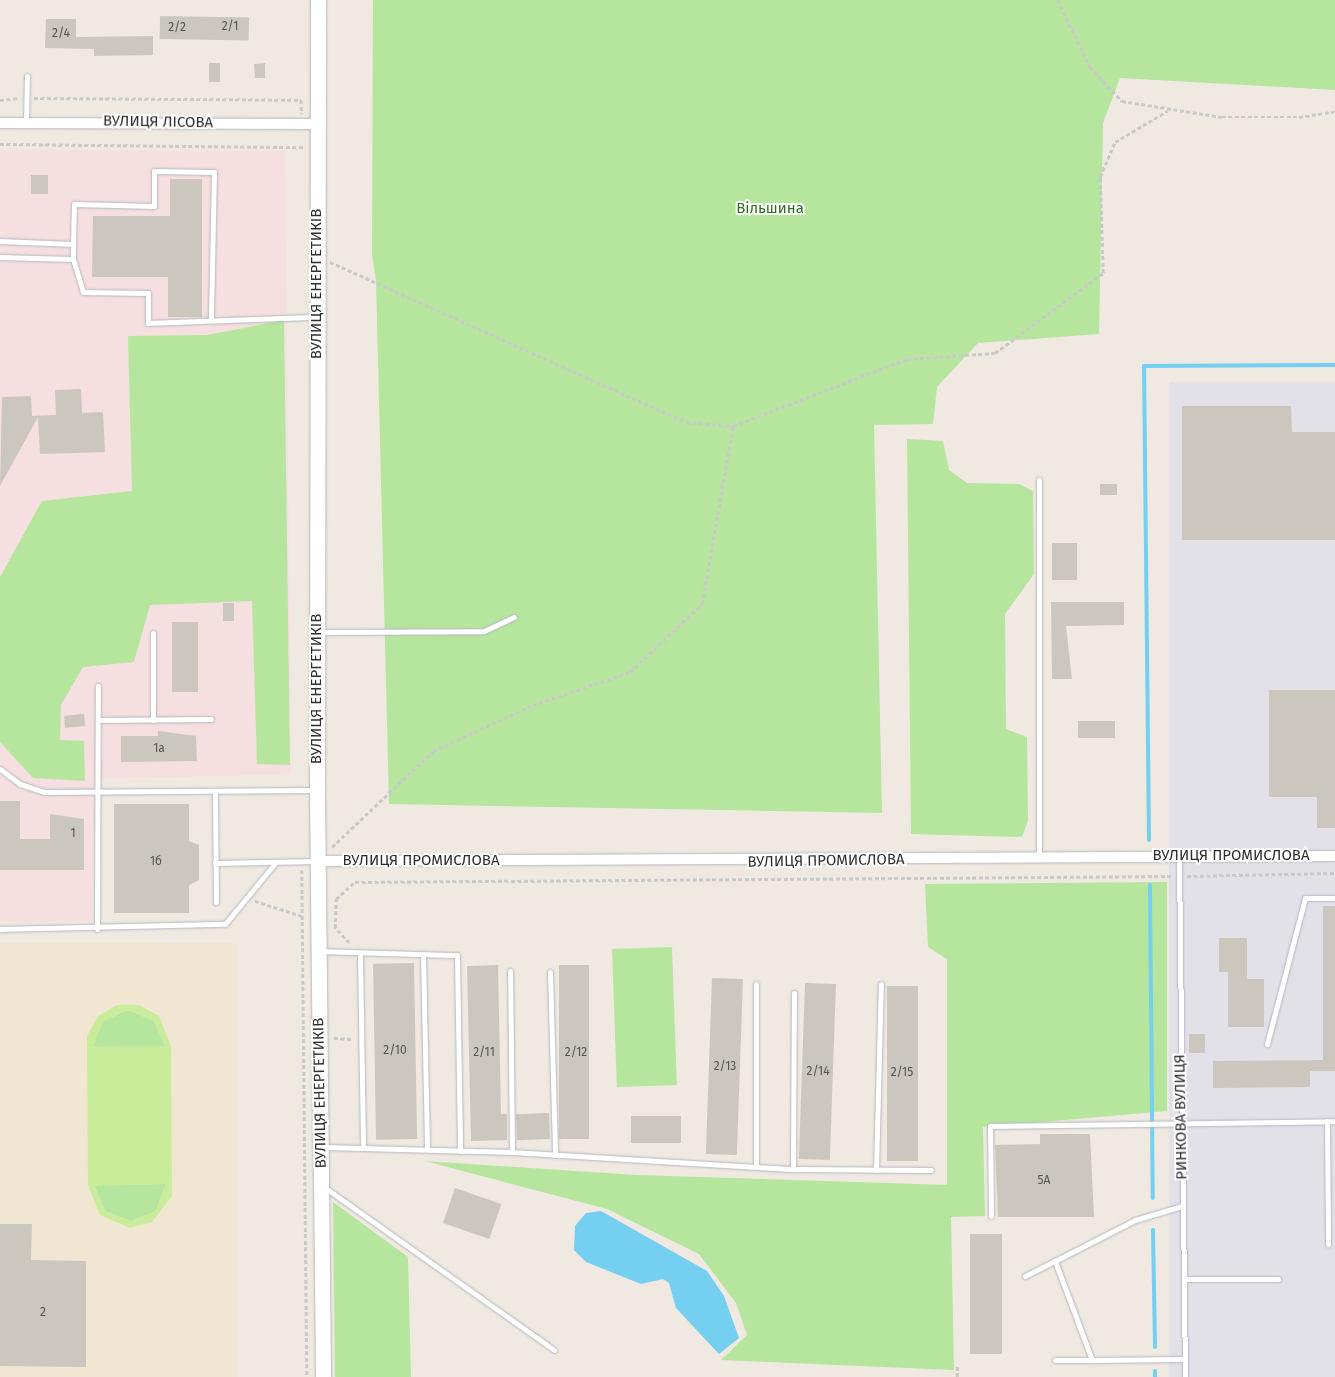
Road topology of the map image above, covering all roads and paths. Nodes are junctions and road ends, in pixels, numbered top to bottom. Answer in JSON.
{"nodes":[{"id":1,"x":318,"y":0,"type":"edge"},
{"id":2,"x":1058,"y":0,"type":"edge"},
{"id":3,"x":27,"y":76,"type":"dead end"},
{"id":4,"x":26,"y":98,"type":"junction"},
{"id":5,"x":0,"y":100,"type":"edge"},
{"id":6,"x":1167,"y":111,"type":"junction"},
{"id":7,"x":1335,"y":111,"type":"edge"},
{"id":8,"x":26,"y":122,"type":"junction"},
{"id":9,"x":0,"y":123,"type":"edge"},
{"id":10,"x":310,"y":124,"type":"junction"},
{"id":11,"x":0,"y":144,"type":"edge"},
{"id":12,"x":303,"y":147,"type":"junction"},
{"id":13,"x":303,"y":156,"type":"dead end"},
{"id":14,"x":0,"y":240,"type":"edge"},
{"id":15,"x":73,"y":244,"type":"junction"},
{"id":16,"x":317,"y":256,"type":"junction"},
{"id":17,"x":0,"y":257,"type":"edge"},
{"id":18,"x":73,"y":259,"type":"junction"},
{"id":19,"x":317,"y":317,"type":"junction"},
{"id":20,"x":211,"y":320,"type":"junction"},
{"id":21,"x":733,"y":426,"type":"junction"},
{"id":22,"x":1039,"y":480,"type":"dead end"},
{"id":23,"x":514,"y":618,"type":"dead end"},
{"id":24,"x":317,"y":632,"type":"junction"},
{"id":25,"x":153,"y":633,"type":"dead end"},
{"id":26,"x":98,"y":686,"type":"dead end"},
{"id":27,"x":211,"y":719,"type":"dead end"},
{"id":28,"x":98,"y":720,"type":"junction"},
{"id":29,"x":153,"y":720,"type":"junction"},
{"id":30,"x":0,"y":769,"type":"edge"},
{"id":31,"x":317,"y":790,"type":"junction"},
{"id":32,"x":99,"y":791,"type":"junction"},
{"id":33,"x":215,"y":791,"type":"junction"},
{"id":34,"x":1335,"y":856,"type":"edge"},
{"id":35,"x":1039,"y":857,"type":"junction"},
{"id":36,"x":1179,"y":857,"type":"junction"},
{"id":37,"x":310,"y":861,"type":"junction"},
{"id":38,"x":276,"y":862,"type":"junction"},
{"id":39,"x":215,"y":863,"type":"junction"},
{"id":40,"x":1335,"y":874,"type":"edge"},
{"id":41,"x":1180,"y":876,"type":"junction"},
{"id":42,"x":1335,"y":898,"type":"edge"},
{"id":43,"x":249,"y":899,"type":"junction"},
{"id":44,"x":216,"y":902,"type":"dead end"},
{"id":45,"x":302,"y":917,"type":"junction"},
{"id":46,"x":0,"y":929,"type":"edge"},
{"id":47,"x":97,"y":929,"type":"junction"},
{"id":48,"x":319,"y":951,"type":"junction"},
{"id":49,"x":360,"y":954,"type":"junction"},
{"id":50,"x":423,"y":954,"type":"junction"},
{"id":51,"x":510,"y":971,"type":"dead end"},
{"id":52,"x":550,"y":972,"type":"dead end"},
{"id":53,"x":756,"y":984,"type":"dead end"},
{"id":54,"x":881,"y":984,"type":"dead end"},
{"id":55,"x":794,"y":993,"type":"dead end"},
{"id":56,"x":1267,"y":1044,"type":"dead end"},
{"id":57,"x":1326,"y":1121,"type":"junction"},
{"id":58,"x":1335,"y":1121,"type":"edge"},
{"id":59,"x":1181,"y":1122,"type":"junction"},
{"id":60,"x":321,"y":1147,"type":"junction"},
{"id":61,"x":364,"y":1148,"type":"junction"},
{"id":62,"x":427,"y":1149,"type":"junction"},
{"id":63,"x":460,"y":1151,"type":"junction"},
{"id":64,"x":512,"y":1152,"type":"junction"},
{"id":65,"x":555,"y":1155,"type":"junction"},
{"id":66,"x":756,"y":1166,"type":"junction"},
{"id":67,"x":793,"y":1169,"type":"junction"},
{"id":68,"x":876,"y":1170,"type":"junction"},
{"id":69,"x":931,"y":1170,"type":"dead end"},
{"id":70,"x":321,"y":1185,"type":"junction"},
{"id":71,"x":1182,"y":1206,"type":"junction"},
{"id":72,"x":991,"y":1216,"type":"dead end"},
{"id":73,"x":1328,"y":1244,"type":"dead end"},
{"id":74,"x":1055,"y":1260,"type":"junction"},
{"id":75,"x":1025,"y":1276,"type":"dead end"},
{"id":76,"x":1184,"y":1279,"type":"junction"},
{"id":77,"x":1278,"y":1279,"type":"dead end"},
{"id":78,"x":554,"y":1350,"type":"dead end"},
{"id":79,"x":1185,"y":1359,"type":"junction"},
{"id":80,"x":1055,"y":1360,"type":"dead end"},
{"id":81,"x":1092,"y":1360,"type":"junction"},
{"id":82,"x":957,"y":1364,"type":"dead end"},
{"id":83,"x":307,"y":1377,"type":"edge"},
{"id":84,"x":323,"y":1377,"type":"edge"},
{"id":85,"x":957,"y":1377,"type":"edge"},
{"id":86,"x":1185,"y":1377,"type":"edge"}],
"edges":[{"from":1,"to":10,"type":"main road","name":"ВУЛИЦЯ ЕНЕРГЕТИКІВ"},
{"from":2,"to":6,"type":"path"},
{"from":3,"to":4,"type":"lane"},
{"from":4,"to":5,"type":"path"},
{"from":4,"to":8,"type":"lane"},
{"from":4,"to":10,"type":"path"},
{"from":6,"to":7,"type":"path"},
{"from":6,"to":21,"type":"path"},
{"from":8,"to":9,"type":"street","name":"ВУЛИЦЯ ЛІСОВА"},
{"from":8,"to":10,"type":"street","name":"ВУЛИЦЯ ЛІСОВА"},
{"from":10,"to":12,"type":"path"},
{"from":10,"to":16,"type":"main road","name":"ВУЛИЦЯ ЕНЕРГЕТИКІВ"},
{"from":11,"to":12,"type":"path"},
{"from":12,"to":13,"type":"path"},
{"from":14,"to":15,"type":"lane"},
{"from":15,"to":18,"type":"lane"},
{"from":15,"to":20,"type":"lane"},
{"from":16,"to":19,"type":"main road","name":"ВУЛИЦЯ ЕНЕРГЕТИКІВ"},
{"from":16,"to":21,"type":"path"},
{"from":17,"to":18,"type":"lane"},
{"from":18,"to":20,"type":"lane"},
{"from":19,"to":20,"type":"lane"},
{"from":19,"to":24,"type":"main road","name":"ВУЛИЦЯ ЕНЕРГЕТИКІВ"},
{"from":21,"to":37,"type":"path"},
{"from":22,"to":35,"type":"lane"},
{"from":23,"to":24,"type":"lane"},
{"from":24,"to":31,"type":"main road","name":"ВУЛИЦЯ ЕНЕРГЕТИКІВ"},
{"from":25,"to":29,"type":"lane"},
{"from":26,"to":28,"type":"lane"},
{"from":27,"to":29,"type":"lane"},
{"from":28,"to":29,"type":"lane"},
{"from":28,"to":32,"type":"lane"},
{"from":30,"to":32,"type":"lane"},
{"from":31,"to":33,"type":"lane"},
{"from":31,"to":37,"type":"main road","name":"ВУЛИЦЯ ЕНЕРГЕТИКІВ"},
{"from":32,"to":33,"type":"lane"},
{"from":32,"to":47,"type":"lane"},
{"from":33,"to":39,"type":"lane"},
{"from":34,"to":36,"type":"street","name":"ВУЛИЦЯ ПРОМИСЛОВА"},
{"from":35,"to":36,"type":"street","name":"ВУЛИЦЯ ПРОМИСЛОВА"},
{"from":35,"to":37,"type":"street","name":"ВУЛИЦЯ ПРОМИСЛОВА"},
{"from":36,"to":41,"type":"lane","name":"РИНКОВА ВУЛИЦЯ"},
{"from":37,"to":38,"type":"lane"},
{"from":37,"to":45,"type":"path"},
{"from":37,"to":48,"type":"main road","name":"ВУЛИЦЯ ЕНЕРГЕТИКІВ"},
{"from":38,"to":39,"type":"lane"},
{"from":38,"to":43,"type":"lane"},
{"from":39,"to":44,"type":"lane"},
{"from":40,"to":41,"type":"path"},
{"from":41,"to":49,"type":"path"},
{"from":41,"to":59,"type":"lane","name":"РИНКОВА ВУЛИЦЯ"},
{"from":42,"to":56,"type":"lane"},
{"from":43,"to":45,"type":"path"},
{"from":43,"to":47,"type":"lane"},
{"from":45,"to":83,"type":"path"},
{"from":46,"to":47,"type":"lane"},
{"from":48,"to":49,"type":"lane"},
{"from":48,"to":60,"type":"main road","name":"ВУЛИЦЯ ЕНЕРГЕТИКІВ"},
{"from":49,"to":50,"type":"lane"},
{"from":49,"to":61,"type":"lane"},
{"from":50,"to":62,"type":"lane"},
{"from":50,"to":63,"type":"lane"},
{"from":51,"to":64,"type":"lane"},
{"from":52,"to":65,"type":"lane"},
{"from":53,"to":66,"type":"lane"},
{"from":54,"to":68,"type":"lane"},
{"from":55,"to":67,"type":"lane"},
{"from":57,"to":58,"type":"lane"},
{"from":57,"to":59,"type":"lane"},
{"from":57,"to":73,"type":"lane"},
{"from":59,"to":71,"type":"lane","name":"РИНКОВА ВУЛИЦЯ"},
{"from":59,"to":72,"type":"lane"},
{"from":60,"to":61,"type":"lane"},
{"from":60,"to":70,"type":"main road","name":"ВУЛИЦЯ ЕНЕРГЕТИКІВ"},
{"from":61,"to":62,"type":"lane"},
{"from":62,"to":63,"type":"lane"},
{"from":63,"to":64,"type":"lane"},
{"from":64,"to":65,"type":"lane"},
{"from":65,"to":66,"type":"lane"},
{"from":66,"to":67,"type":"lane"},
{"from":67,"to":68,"type":"lane"},
{"from":68,"to":69,"type":"lane"},
{"from":70,"to":78,"type":"lane"},
{"from":70,"to":84,"type":"main road","name":"ВУЛИЦЯ ЕНЕРГЕТИКІВ"},
{"from":71,"to":74,"type":"lane"},
{"from":71,"to":76,"type":"lane","name":"РИНКОВА ВУЛИЦЯ"},
{"from":74,"to":75,"type":"lane"},
{"from":74,"to":81,"type":"lane"},
{"from":76,"to":77,"type":"lane"},
{"from":76,"to":79,"type":"lane","name":"РИНКОВА ВУЛИЦЯ"},
{"from":79,"to":81,"type":"lane"},
{"from":79,"to":86,"type":"lane","name":"РИНКОВА ВУЛИЦЯ"},
{"from":80,"to":81,"type":"lane"},
{"from":82,"to":85,"type":"path"}]}
